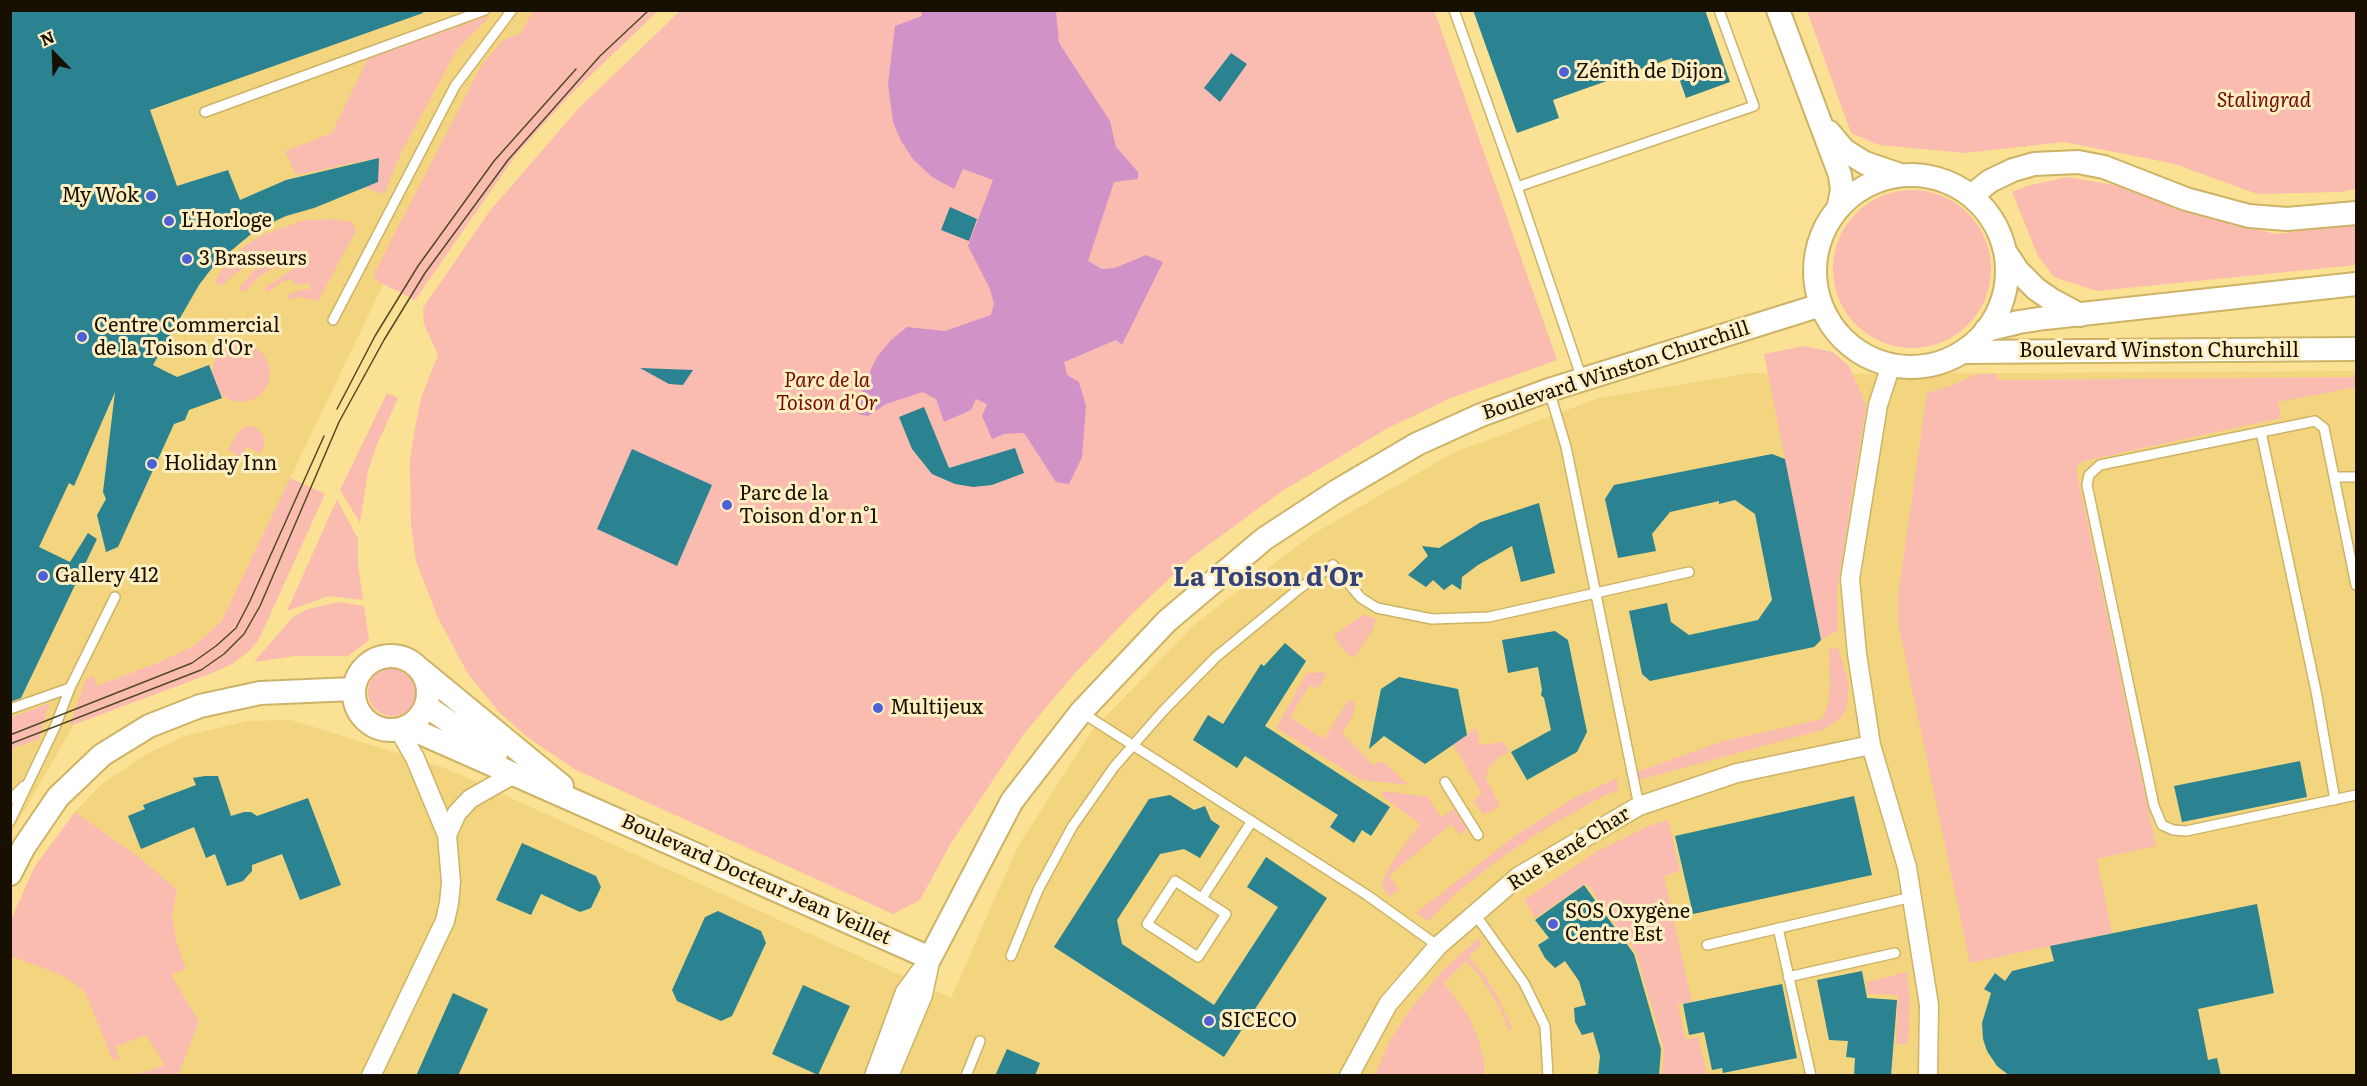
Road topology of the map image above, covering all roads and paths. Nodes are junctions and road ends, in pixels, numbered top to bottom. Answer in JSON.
{"nodes":[{"id":1,"x":484,"y":10,"type":"edge"},
{"id":2,"x":512,"y":10,"type":"edge"},
{"id":3,"x":1454,"y":10,"type":"edge"},
{"id":4,"x":1719,"y":10,"type":"edge"},
{"id":5,"x":1778,"y":10,"type":"edge"},
{"id":6,"x":205,"y":112,"type":"dead end"},
{"id":7,"x":1820,"y":121,"type":"junction"},
{"id":8,"x":1900,"y":175,"type":"junction"},
{"id":9,"x":1517,"y":188,"type":"junction"},
{"id":10,"x":1971,"y":196,"type":"junction"},
{"id":11,"x":1839,"y":205,"type":"junction"},
{"id":12,"x":2356,"y":213,"type":"edge"},
{"id":13,"x":2006,"y":253,"type":"junction"},
{"id":14,"x":2356,"y":284,"type":"edge"},
{"id":15,"x":1821,"y":305,"type":"junction"},
{"id":16,"x":2080,"y":315,"type":"junction"},
{"id":17,"x":333,"y":320,"type":"dead end"},
{"id":18,"x":1986,"y":330,"type":"junction"},
{"id":19,"x":2356,"y":349,"type":"edge"},
{"id":20,"x":1962,"y":352,"type":"junction"},
{"id":21,"x":1891,"y":365,"type":"junction"},
{"id":22,"x":1582,"y":380,"type":"junction"},
{"id":23,"x":1549,"y":390,"type":"junction"},
{"id":24,"x":2261,"y":432,"type":"junction"},
{"id":25,"x":2334,"y":477,"type":"junction"},
{"id":26,"x":2356,"y":477,"type":"edge"},
{"id":27,"x":1689,"y":572,"type":"dead end"},
{"id":28,"x":2356,"y":585,"type":"edge"},
{"id":29,"x":1594,"y":592,"type":"junction"},
{"id":30,"x":115,"y":597,"type":"dead end"},
{"id":31,"x":419,"y":669,"type":"junction"},
{"id":32,"x":70,"y":688,"type":"junction"},
{"id":33,"x":353,"y":689,"type":"junction"},
{"id":34,"x":426,"y":706,"type":"junction"},
{"id":35,"x":10,"y":709,"type":"edge"},
{"id":36,"x":1081,"y":712,"type":"junction"},
{"id":37,"x":403,"y":728,"type":"junction"},
{"id":38,"x":1133,"y":745,"type":"junction"},
{"id":39,"x":1871,"y":745,"type":"junction"},
{"id":40,"x":514,"y":774,"type":"junction"},
{"id":41,"x":28,"y":782,"type":"junction"},
{"id":42,"x":1445,"y":782,"type":"dead end"},
{"id":43,"x":542,"y":786,"type":"junction"},
{"id":44,"x":2356,"y":795,"type":"edge"},
{"id":45,"x":10,"y":800,"type":"edge"},
{"id":46,"x":2335,"y":800,"type":"junction"},
{"id":47,"x":582,"y":802,"type":"junction"},
{"id":48,"x":1639,"y":806,"type":"junction"},
{"id":49,"x":10,"y":821,"type":"edge"},
{"id":50,"x":1252,"y":821,"type":"junction"},
{"id":51,"x":447,"y":835,"type":"junction"},
{"id":52,"x":1478,"y":836,"type":"dead end"},
{"id":53,"x":10,"y":874,"type":"edge"},
{"id":54,"x":1912,"y":897,"type":"junction"},
{"id":55,"x":1202,"y":898,"type":"junction"},
{"id":56,"x":1475,"y":914,"type":"junction"},
{"id":57,"x":1778,"y":928,"type":"junction"},
{"id":58,"x":1707,"y":945,"type":"dead end"},
{"id":59,"x":1438,"y":946,"type":"junction"},
{"id":60,"x":1895,"y":953,"type":"dead end"},
{"id":61,"x":1011,"y":956,"type":"dead end"},
{"id":62,"x":930,"y":958,"type":"junction"},
{"id":63,"x":1788,"y":977,"type":"junction"},
{"id":64,"x":981,"y":1041,"type":"dead end"},
{"id":65,"x":371,"y":1076,"type":"edge"},
{"id":66,"x":874,"y":1076,"type":"edge"},
{"id":67,"x":889,"y":1076,"type":"edge"},
{"id":68,"x":966,"y":1076,"type":"edge"},
{"id":69,"x":1349,"y":1076,"type":"edge"},
{"id":70,"x":1548,"y":1076,"type":"edge"},
{"id":71,"x":1810,"y":1076,"type":"edge"},
{"id":72,"x":1928,"y":1076,"type":"edge"}],
"edges":[{"from":1,"to":6,"type":"lane"},
{"from":2,"to":17,"type":"lane"},
{"from":3,"to":9,"type":"lane"},
{"from":4,"to":9,"type":"lane"},
{"from":5,"to":7,"type":"street"},
{"from":7,"to":8,"type":"street"},
{"from":7,"to":11,"type":"street"},
{"from":8,"to":10,"type":"street"},
{"from":8,"to":11,"type":"street"},
{"from":9,"to":22,"type":"lane"},
{"from":10,"to":12,"type":"street"},
{"from":10,"to":13,"type":"street"},
{"from":11,"to":15,"type":"street"},
{"from":13,"to":16,"type":"street","name":"Boulevard Winston Churchill"},
{"from":13,"to":18,"type":"street"},
{"from":14,"to":16,"type":"street","name":"Boulevard Winston Churchill"},
{"from":15,"to":21,"type":"street"},
{"from":15,"to":22,"type":"street","name":"Boulevard Winston Churchill"},
{"from":16,"to":18,"type":"street","name":"Boulevard Winston Churchill"},
{"from":18,"to":20,"type":"street"},
{"from":19,"to":20,"type":"street","name":"Boulevard Winston Churchill"},
{"from":20,"to":21,"type":"street"},
{"from":21,"to":39,"type":"street"},
{"from":22,"to":23,"type":"street","name":"Boulevard Winston Churchill"},
{"from":23,"to":29,"type":"lane"},
{"from":23,"to":36,"type":"street","name":"Boulevard Winston Churchill"},
{"from":24,"to":25,"type":"lane"},
{"from":24,"to":46,"type":"lane"},
{"from":24,"to":46,"type":"lane"},
{"from":25,"to":26,"type":"lane"},
{"from":25,"to":28,"type":"lane"},
{"from":27,"to":29,"type":"lane"},
{"from":29,"to":38,"type":"lane"},
{"from":29,"to":48,"type":"lane"},
{"from":30,"to":32,"type":"lane"},
{"from":31,"to":33,"type":"street"},
{"from":31,"to":34,"type":"street"},
{"from":31,"to":47,"type":"street","name":"Boulevard Docteur Jean Veillet"},
{"from":32,"to":35,"type":"lane"},
{"from":32,"to":41,"type":"lane"},
{"from":33,"to":37,"type":"street"},
{"from":33,"to":53,"type":"street"},
{"from":34,"to":37,"type":"street"},
{"from":34,"to":43,"type":"street","name":"Boulevard Docteur Jean Veillet"},
{"from":36,"to":38,"type":"lane"},
{"from":36,"to":62,"type":"street","name":"Boulevard Winston Churchill"},
{"from":37,"to":40,"type":"street","name":"Boulevard Docteur Jean Veillet"},
{"from":37,"to":51,"type":"street"},
{"from":38,"to":50,"type":"lane"},
{"from":38,"to":61,"type":"lane"},
{"from":39,"to":48,"type":"street","name":"Rue René Char"},
{"from":39,"to":54,"type":"street"},
{"from":40,"to":43,"type":"street","name":"Boulevard Docteur Jean Veillet"},
{"from":40,"to":51,"type":"street"},
{"from":41,"to":45,"type":"lane"},
{"from":41,"to":49,"type":"lane"},
{"from":42,"to":52,"type":"lane"},
{"from":43,"to":47,"type":"street","name":"Boulevard Docteur Jean Veillet"},
{"from":44,"to":46,"type":"lane"},
{"from":47,"to":62,"type":"street","name":"Boulevard Docteur Jean Veillet"},
{"from":48,"to":56,"type":"street","name":"Rue René Char"},
{"from":50,"to":55,"type":"lane"},
{"from":50,"to":59,"type":"lane"},
{"from":51,"to":65,"type":"street"},
{"from":54,"to":57,"type":"lane"},
{"from":54,"to":72,"type":"street"},
{"from":55,"to":55,"type":"lane"},
{"from":56,"to":59,"type":"street","name":"Rue René Char"},
{"from":56,"to":70,"type":"lane"},
{"from":57,"to":58,"type":"lane"},
{"from":57,"to":63,"type":"lane"},
{"from":59,"to":69,"type":"street","name":"Rue René Char"},
{"from":60,"to":63,"type":"lane"},
{"from":62,"to":66,"type":"street","name":"Boulevard Winston Churchill"},
{"from":62,"to":67,"type":"street","name":"Boulevard Winston Churchill"},
{"from":63,"to":71,"type":"lane"},
{"from":64,"to":68,"type":"lane"}]}
